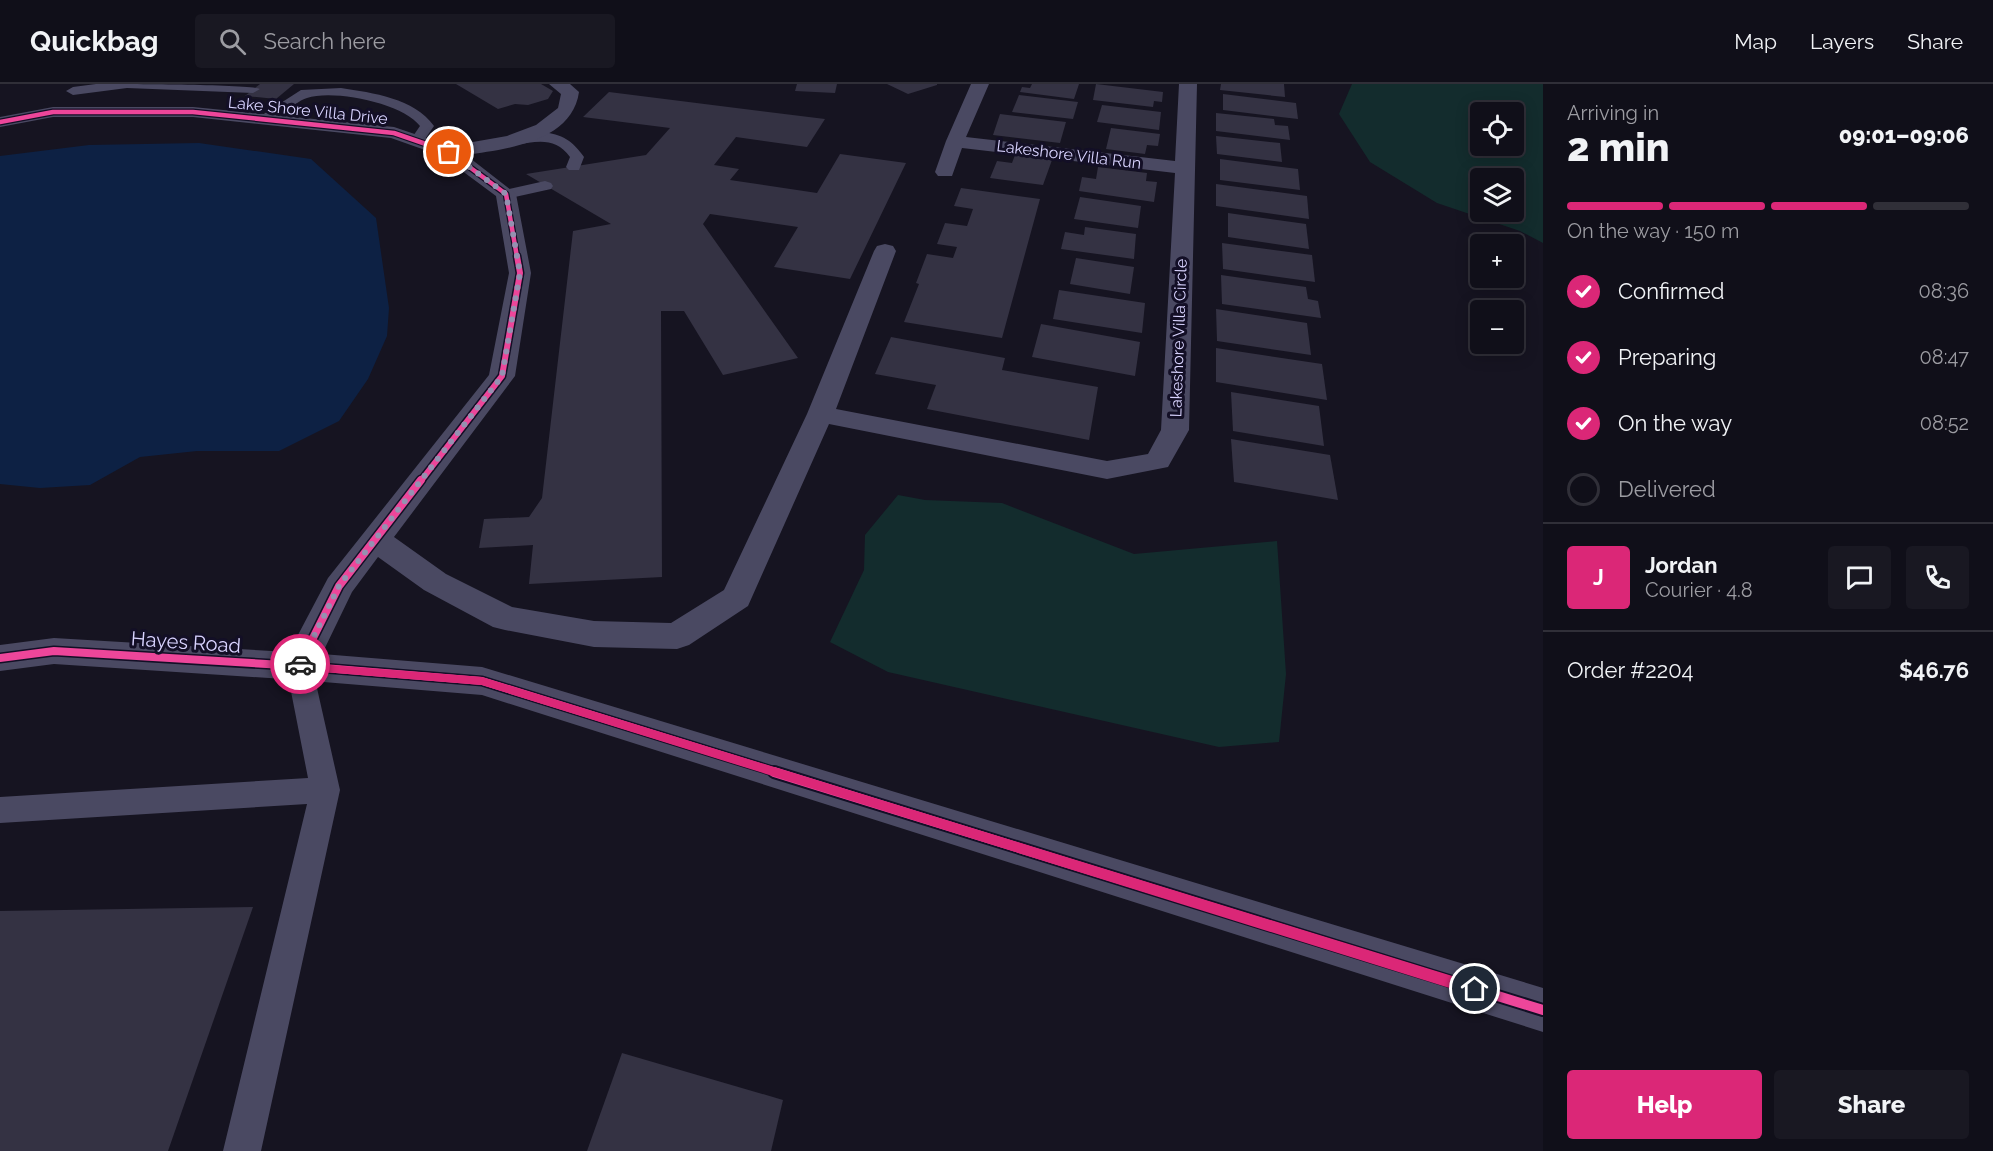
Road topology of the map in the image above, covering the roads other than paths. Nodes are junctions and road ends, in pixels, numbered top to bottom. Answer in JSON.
{"nodes":[{"id":1,"x":558,"y":84,"type":"edge"},
{"id":2,"x":980,"y":84,"type":"edge"},
{"id":3,"x":1188,"y":84,"type":"edge"},
{"id":4,"x":70,"y":88,"type":"edge"},
{"id":5,"x":253,"y":89,"type":"dead end"},
{"id":6,"x":287,"y":90,"type":"dead end"},
{"id":7,"x":306,"y":93,"type":"junction"},
{"id":8,"x":64,"y":112,"type":"junction"},
{"id":9,"x":263,"y":119,"type":"junction"},
{"id":10,"x":0,"y":122,"type":"edge"},
{"id":11,"x":516,"y":141,"type":"junction"},
{"id":12,"x":955,"y":141,"type":"junction"},
{"id":13,"x":417,"y":142,"type":"junction"},
{"id":14,"x":449,"y":152,"type":"junction"},
{"id":15,"x":574,"y":167,"type":"dead end"},
{"id":16,"x":1183,"y":168,"type":"junction"},
{"id":17,"x":945,"y":172,"type":"dead end"},
{"id":18,"x":546,"y":186,"type":"dead end"},
{"id":19,"x":506,"y":194,"type":"junction"},
{"id":20,"x":885,"y":251,"type":"dead end"},
{"id":21,"x":820,"y":414,"type":"junction"},
{"id":22,"x":375,"y":539,"type":"junction"},
{"id":23,"x":0,"y":658,"type":"edge"},
{"id":24,"x":299,"y":666,"type":"junction"},
{"id":25,"x":325,"y":789,"type":"junction"},
{"id":26,"x":0,"y":810,"type":"edge"},
{"id":27,"x":1543,"y":1010,"type":"edge"},
{"id":28,"x":242,"y":1151,"type":"edge"}],
"edges":[{"from":1,"to":11,"type":"street"},
{"from":2,"to":12,"type":"street"},
{"from":3,"to":16,"type":"street","name":"Lakeshore Villa Circle"},
{"from":4,"to":5,"type":"lane"},
{"from":4,"to":8,"type":"lane"},
{"from":6,"to":7,"type":"lane"},
{"from":7,"to":9,"type":"lane"},
{"from":7,"to":13,"type":"lane"},
{"from":8,"to":9,"type":"street","name":"Lake Shore Villa Drive"},
{"from":8,"to":10,"type":"street","name":"Lake Shore Villa Drive"},
{"from":9,"to":13,"type":"street","name":"Lake Shore Villa Drive"},
{"from":11,"to":14,"type":"street"},
{"from":11,"to":15,"type":"lane"},
{"from":12,"to":16,"type":"street","name":"Lakeshore Villa Run"},
{"from":12,"to":17,"type":"street"},
{"from":13,"to":14,"type":"street","name":"Lake Shore Villa Drive"},
{"from":14,"to":19,"type":"street","name":"Lake Shore Villa Drive"},
{"from":16,"to":21,"type":"street","name":"Lakeshore Villa Circle"},
{"from":18,"to":19,"type":"lane"},
{"from":19,"to":22,"type":"street"},
{"from":20,"to":21,"type":"street"},
{"from":21,"to":22,"type":"street"},
{"from":22,"to":24,"type":"street"},
{"from":23,"to":24,"type":"street","name":"Hayes Road"},
{"from":24,"to":25,"type":"lane"},
{"from":24,"to":27,"type":"street","name":"Hayes Road"},
{"from":25,"to":26,"type":"lane"},
{"from":25,"to":28,"type":"lane"}]}
